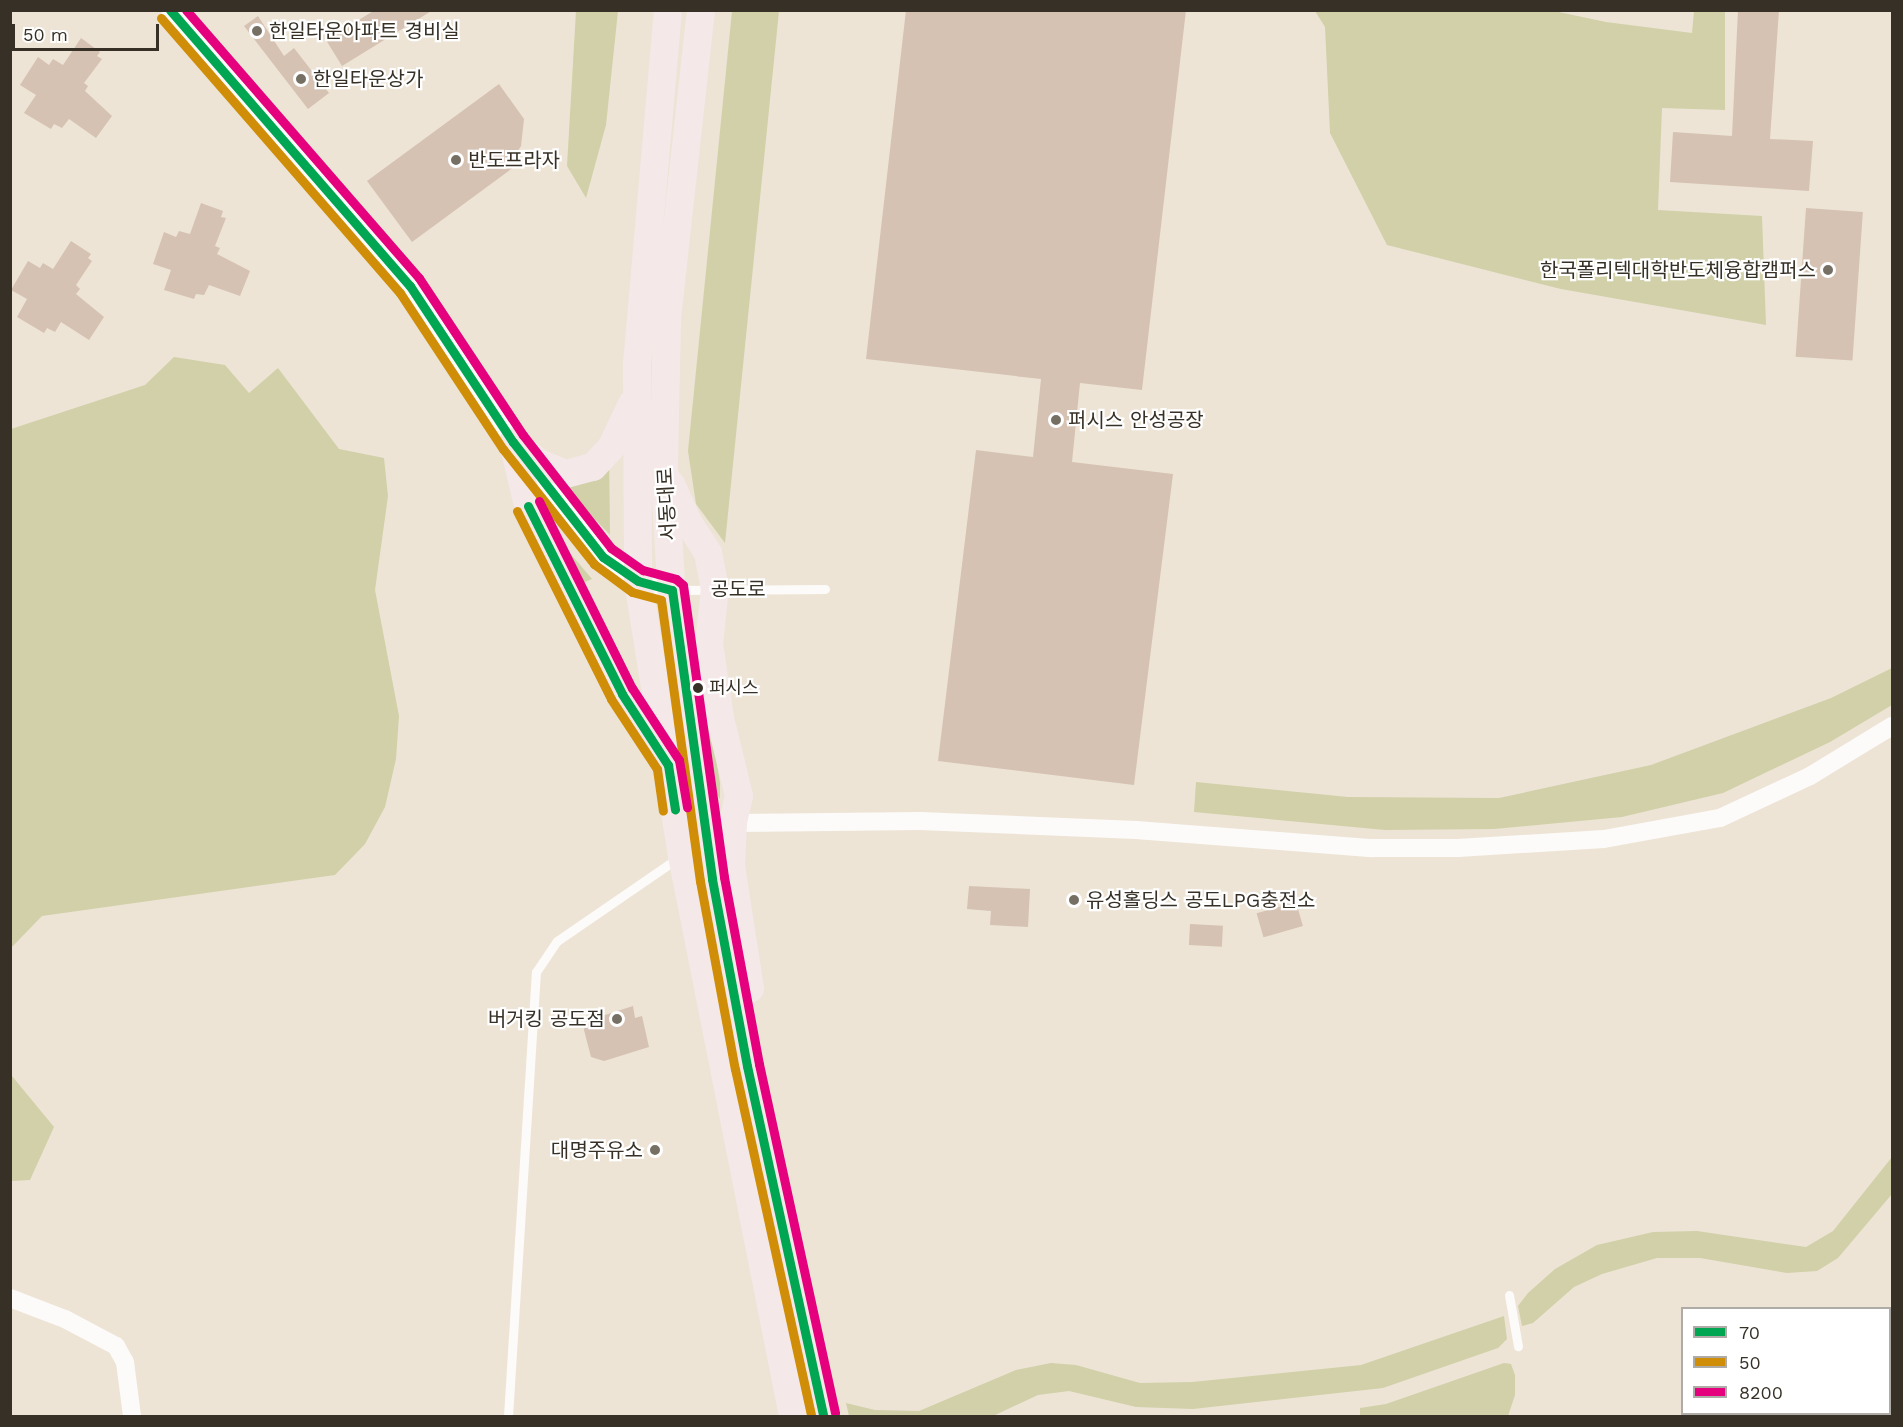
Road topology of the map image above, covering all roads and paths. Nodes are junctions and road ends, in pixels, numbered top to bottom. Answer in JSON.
{"nodes":[{"id":1,"x":170,"y":10,"type":"edge"},
{"id":2,"x":668,"y":10,"type":"edge"},
{"id":3,"x":701,"y":10,"type":"edge"},
{"id":4,"x":635,"y":397,"type":"junction"},
{"id":5,"x":513,"y":442,"type":"junction"},
{"id":6,"x":664,"y":468,"type":"junction"},
{"id":7,"x":638,"y":581,"type":"junction"},
{"id":8,"x":715,"y":588,"type":"junction"},
{"id":9,"x":825,"y":589,"type":"dead end"},
{"id":10,"x":672,"y":590,"type":"junction"},
{"id":11,"x":1893,"y":726,"type":"edge"},
{"id":12,"x":668,"y":765,"type":"junction"},
{"id":13,"x":733,"y":823,"type":"junction"},
{"id":14,"x":682,"y":856,"type":"junction"},
{"id":15,"x":747,"y":1066,"type":"junction"},
{"id":16,"x":1509,"y":1295,"type":"dead end"},
{"id":17,"x":10,"y":1298,"type":"edge"},
{"id":18,"x":1518,"y":1346,"type":"dead end"},
{"id":19,"x":132,"y":1416,"type":"edge"},
{"id":20,"x":508,"y":1416,"type":"edge"},
{"id":21,"x":793,"y":1416,"type":"edge"},
{"id":22,"x":823,"y":1416,"type":"edge"}],
"edges":[{"from":1,"to":5,"type":"street","name":"공도로"},
{"from":2,"to":4,"type":"main road","name":"서동대로"},
{"from":3,"to":6,"type":"main road","name":"서동대로"},
{"from":4,"to":5,"type":"main road"},
{"from":4,"to":7,"type":"main road","name":"서동대로"},
{"from":5,"to":7,"type":"street","name":"공도로"},
{"from":5,"to":12,"type":"main road"},
{"from":6,"to":8,"type":"main road"},
{"from":6,"to":10,"type":"main road","name":"서동대로"},
{"from":7,"to":10,"type":"street","name":"공도로"},
{"from":7,"to":12,"type":"main road","name":"서동대로"},
{"from":8,"to":9,"type":"lane","name":"공도로"},
{"from":8,"to":10,"type":"lane","name":"공도로"},
{"from":8,"to":13,"type":"main road"},
{"from":10,"to":15,"type":"main road","name":"서동대로"},
{"from":11,"to":13,"type":"street"},
{"from":12,"to":14,"type":"main road","name":"서동대로"},
{"from":13,"to":15,"type":"main road"},
{"from":14,"to":20,"type":"lane"},
{"from":14,"to":21,"type":"main road","name":"서동대로"},
{"from":15,"to":22,"type":"main road","name":"서동대로"},
{"from":16,"to":18,"type":"lane"},
{"from":17,"to":19,"type":"street"}]}
